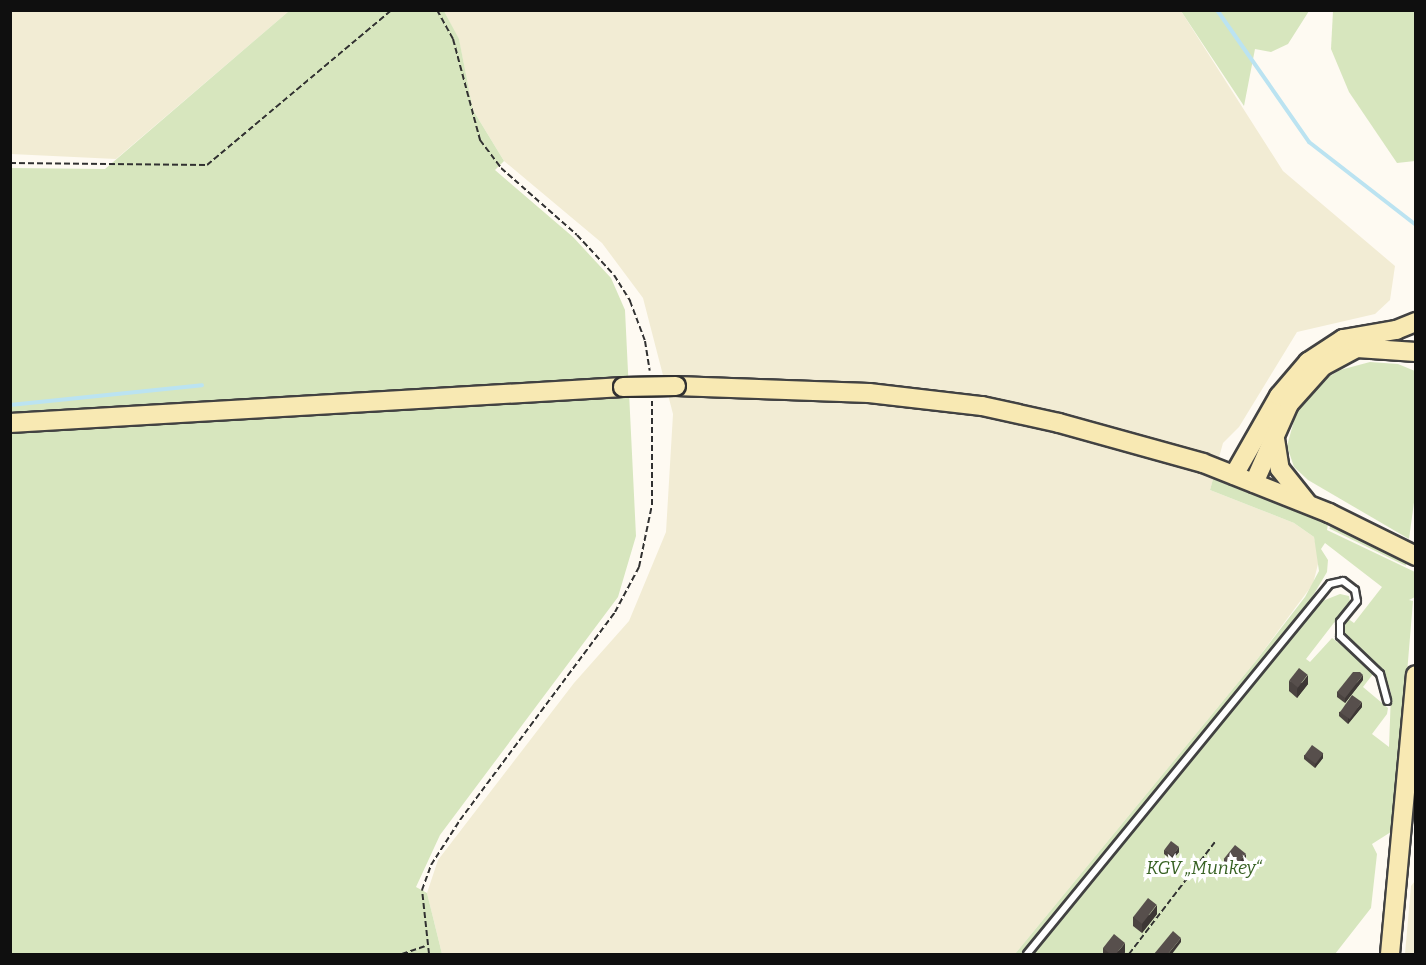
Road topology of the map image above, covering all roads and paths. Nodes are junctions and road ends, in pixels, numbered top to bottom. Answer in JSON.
{"nodes":[{"id":1,"x":392,"y":10,"type":"edge"},
{"id":2,"x":437,"y":10,"type":"edge"},
{"id":3,"x":10,"y":163,"type":"edge"},
{"id":4,"x":630,"y":301,"type":"dead end"},
{"id":5,"x":1416,"y":322,"type":"edge"},
{"id":6,"x":1396,"y":330,"type":"junction"},
{"id":7,"x":1416,"y":334,"type":"edge"},
{"id":8,"x":1416,"y":352,"type":"edge"},
{"id":9,"x":10,"y":423,"type":"edge"},
{"id":10,"x":1276,"y":429,"type":"junction"},
{"id":11,"x":1234,"y":475,"type":"junction"},
{"id":12,"x":1254,"y":483,"type":"junction"},
{"id":13,"x":652,"y":486,"type":"dead end"},
{"id":14,"x":1308,"y":504,"type":"junction"},
{"id":15,"x":1416,"y":556,"type":"edge"},
{"id":16,"x":1416,"y":675,"type":"edge"},
{"id":17,"x":1387,"y":700,"type":"dead end"},
{"id":18,"x":1215,"y":842,"type":"dead end"},
{"id":19,"x":425,"y":946,"type":"junction"},
{"id":20,"x":402,"y":954,"type":"edge"},
{"id":21,"x":429,"y":954,"type":"edge"},
{"id":22,"x":1027,"y":954,"type":"edge"},
{"id":23,"x":1129,"y":954,"type":"edge"},
{"id":24,"x":1390,"y":954,"type":"edge"}],
"edges":[{"from":1,"to":3,"type":"path"},
{"from":2,"to":4,"type":"path"},
{"from":5,"to":6,"type":"main road"},
{"from":6,"to":7,"type":"main road"},
{"from":6,"to":11,"type":"main road"},
{"from":8,"to":10,"type":"main road"},
{"from":9,"to":11,"type":"main road","bridge":true},
{"from":10,"to":12,"type":"main road"},
{"from":10,"to":14,"type":"main road"},
{"from":11,"to":12,"type":"main road"},
{"from":12,"to":14,"type":"main road"},
{"from":13,"to":19,"type":"path"},
{"from":14,"to":15,"type":"main road"},
{"from":16,"to":24,"type":"main road"},
{"from":17,"to":22,"type":"lane"},
{"from":18,"to":23,"type":"path"},
{"from":19,"to":20,"type":"path"},
{"from":19,"to":21,"type":"path"}]}
